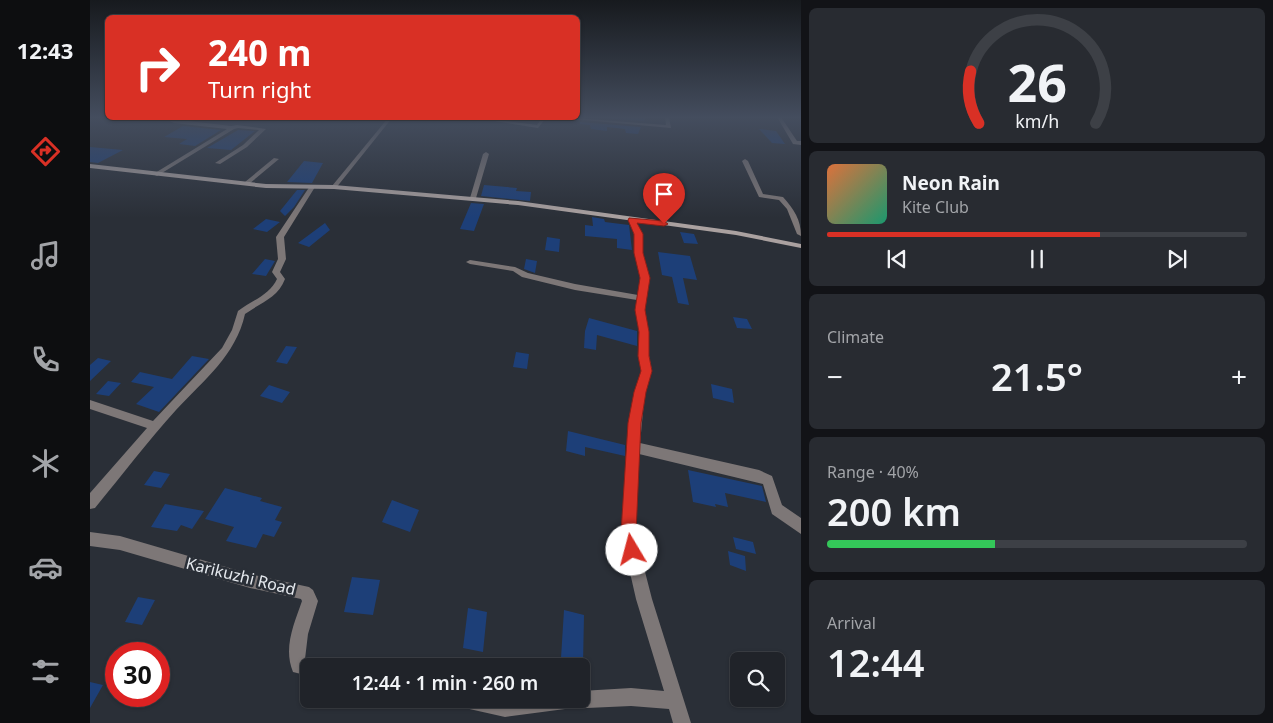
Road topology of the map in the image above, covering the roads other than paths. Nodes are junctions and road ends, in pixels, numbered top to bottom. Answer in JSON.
{"nodes":[{"id":1,"x":195,"y":151,"type":"edge"},
{"id":2,"x":237,"y":151,"type":"edge"},
{"id":3,"x":363,"y":151,"type":"edge"},
{"id":4,"x":486,"y":154,"type":"dead end"},
{"id":5,"x":276,"y":158,"type":"dead end"},
{"id":6,"x":745,"y":161,"type":"dead end"},
{"id":7,"x":218,"y":163,"type":"dead end"},
{"id":8,"x":90,"y":166,"type":"edge"},
{"id":9,"x":157,"y":174,"type":"junction"},
{"id":10,"x":247,"y":183,"type":"junction"},
{"id":11,"x":312,"y":187,"type":"junction"},
{"id":12,"x":334,"y":187,"type":"junction"},
{"id":13,"x":473,"y":198,"type":"junction"},
{"id":14,"x":632,"y":220,"type":"junction"},
{"id":15,"x":800,"y":234,"type":"edge"},
{"id":16,"x":800,"y":246,"type":"edge"},
{"id":17,"x":470,"y":262,"type":"dead end"},
{"id":18,"x":642,"y":298,"type":"junction"},
{"id":19,"x":90,"y":404,"type":"edge"},
{"id":20,"x":155,"y":426,"type":"junction"},
{"id":21,"x":634,"y":448,"type":"junction"},
{"id":22,"x":90,"y":503,"type":"edge"},
{"id":23,"x":800,"y":527,"type":"edge"},
{"id":24,"x":90,"y":539,"type":"edge"},
{"id":25,"x":300,"y":666,"type":"edge"},
{"id":26,"x":590,"y":699,"type":"edge"},
{"id":27,"x":676,"y":701,"type":"junction"},
{"id":28,"x":682,"y":723,"type":"edge"}],
"edges":[{"from":1,"to":9,"type":"street"},
{"from":2,"to":7,"type":"street"},
{"from":3,"to":12,"type":"street"},
{"from":4,"to":13,"type":"street"},
{"from":5,"to":10,"type":"street"},
{"from":6,"to":15,"type":"street"},
{"from":8,"to":9,"type":"main road"},
{"from":9,"to":10,"type":"main road"},
{"from":10,"to":11,"type":"main road"},
{"from":11,"to":12,"type":"main road"},
{"from":11,"to":20,"type":"street"},
{"from":12,"to":13,"type":"main road"},
{"from":13,"to":14,"type":"main road"},
{"from":14,"to":16,"type":"main road"},
{"from":14,"to":18,"type":"street"},
{"from":17,"to":18,"type":"street"},
{"from":18,"to":21,"type":"street"},
{"from":19,"to":20,"type":"street"},
{"from":20,"to":22,"type":"street"},
{"from":21,"to":23,"type":"street"},
{"from":21,"to":27,"type":"street"},
{"from":24,"to":25,"type":"street","name":"Karikuzhi Road"},
{"from":26,"to":27,"type":"street"},
{"from":27,"to":28,"type":"street"}]}
